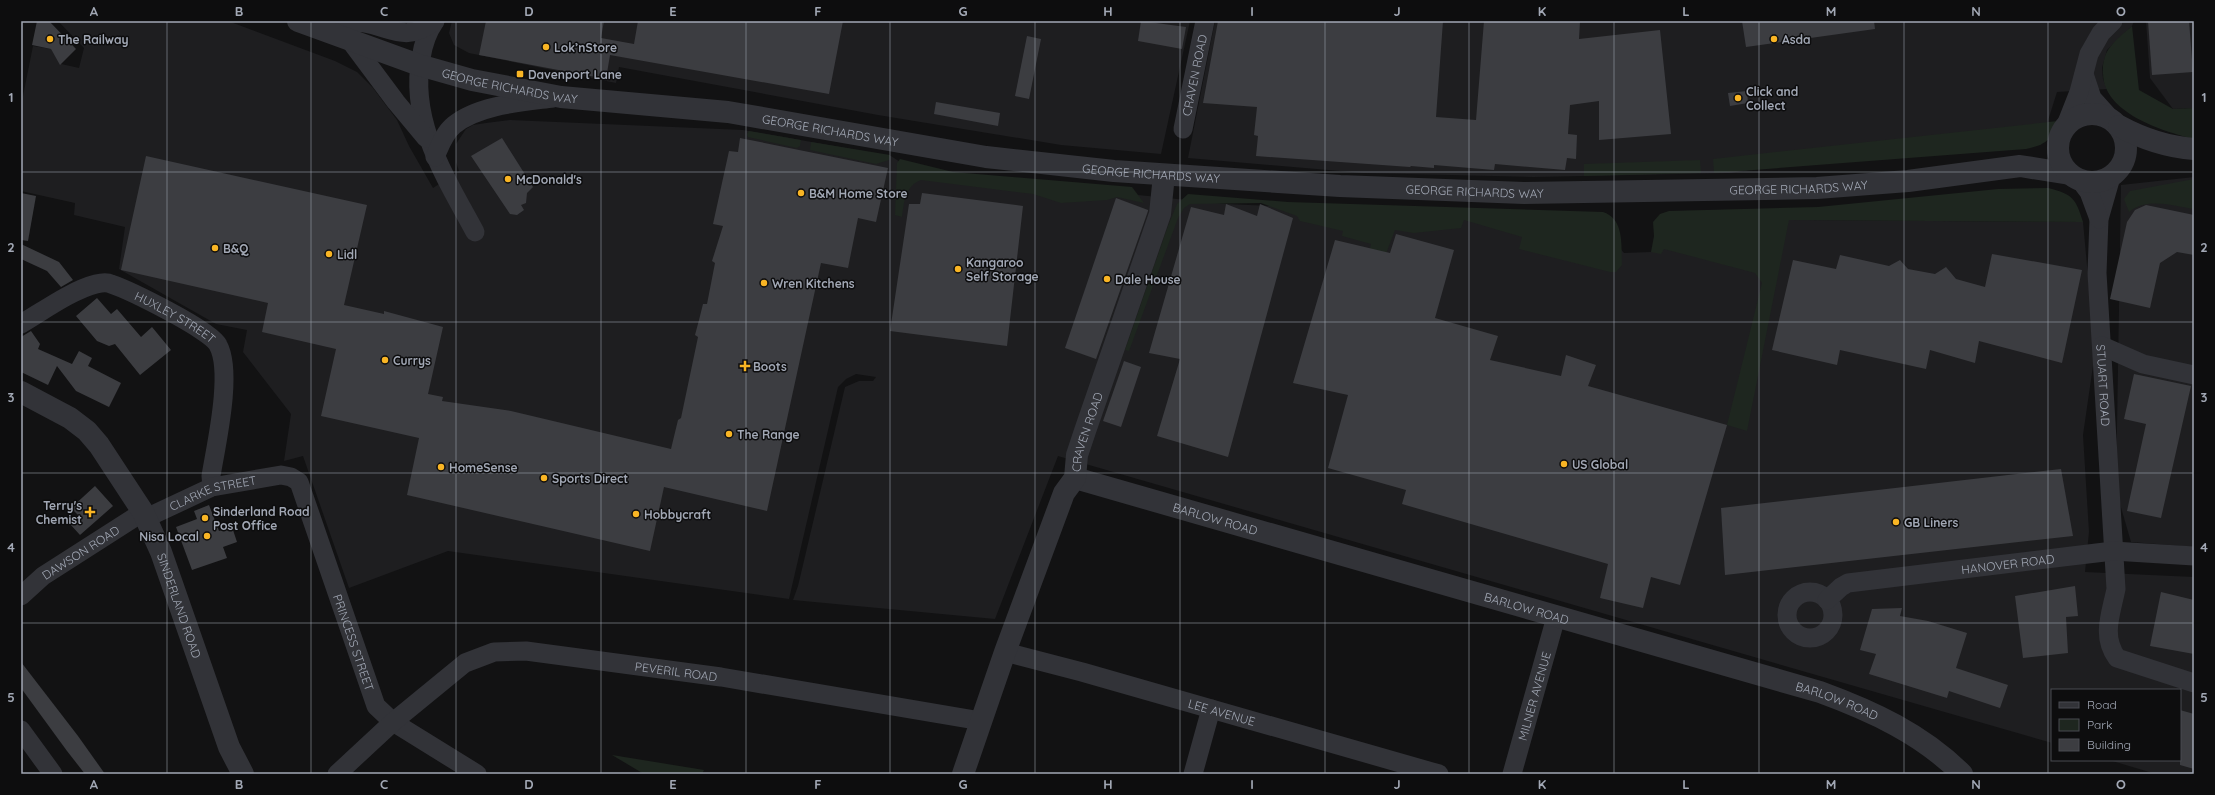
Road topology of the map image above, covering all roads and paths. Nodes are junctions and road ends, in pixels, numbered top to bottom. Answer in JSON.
{"nodes":[{"id":1,"x":435,"y":21,"type":"edge"},
{"id":2,"x":1205,"y":21,"type":"edge"},
{"id":3,"x":2113,"y":21,"type":"edge"},
{"id":4,"x":305,"y":24,"type":"edge"},
{"id":5,"x":348,"y":40,"type":"junction"},
{"id":6,"x":419,"y":65,"type":"junction"},
{"id":7,"x":2084,"y":74,"type":"junction"},
{"id":8,"x":561,"y":97,"type":"junction"},
{"id":9,"x":2114,"y":122,"type":"junction"},
{"id":10,"x":1183,"y":130,"type":"dead end"},
{"id":11,"x":2063,"y":130,"type":"junction"},
{"id":12,"x":2169,"y":146,"type":"junction"},
{"id":13,"x":432,"y":149,"type":"junction"},
{"id":14,"x":2194,"y":149,"type":"edge"},
{"id":15,"x":2020,"y":166,"type":"junction"},
{"id":16,"x":2115,"y":173,"type":"junction"},
{"id":17,"x":1164,"y":175,"type":"junction"},
{"id":18,"x":2075,"y":177,"type":"junction"},
{"id":19,"x":2099,"y":219,"type":"junction"},
{"id":20,"x":475,"y":232,"type":"dead end"},
{"id":21,"x":21,"y":324,"type":"edge"},
{"id":22,"x":2102,"y":346,"type":"junction"},
{"id":23,"x":2194,"y":375,"type":"edge"},
{"id":24,"x":21,"y":392,"type":"edge"},
{"id":25,"x":281,"y":475,"type":"joint"},
{"id":26,"x":1075,"y":478,"type":"junction"},
{"id":27,"x":212,"y":487,"type":"junction"},
{"id":28,"x":144,"y":515,"type":"junction"},
{"id":29,"x":2113,"y":551,"type":"junction"},
{"id":30,"x":2194,"y":556,"type":"edge"},
{"id":31,"x":21,"y":596,"type":"edge"},
{"id":32,"x":1827,"y":600,"type":"dead end"},
{"id":33,"x":1556,"y":617,"type":"junction"},
{"id":34,"x":1005,"y":652,"type":"junction"},
{"id":35,"x":2194,"y":684,"type":"edge"},
{"id":36,"x":1212,"y":709,"type":"junction"},
{"id":37,"x":981,"y":721,"type":"junction"},
{"id":38,"x":393,"y":722,"type":"junction"},
{"id":39,"x":21,"y":730,"type":"edge"},
{"id":40,"x":53,"y":774,"type":"edge"},
{"id":41,"x":243,"y":774,"type":"edge"},
{"id":42,"x":337,"y":774,"type":"edge"},
{"id":43,"x":477,"y":774,"type":"edge"},
{"id":44,"x":963,"y":774,"type":"edge"},
{"id":45,"x":1193,"y":774,"type":"edge"},
{"id":46,"x":1439,"y":774,"type":"edge"},
{"id":47,"x":1512,"y":774,"type":"edge"},
{"id":48,"x":1962,"y":774,"type":"edge"}],
"edges":[{"from":1,"to":4,"type":"street"},
{"from":1,"to":6,"type":"street"},
{"from":2,"to":10,"type":"street","name":"CRAVEN ROAD"},
{"from":3,"to":7,"type":"street","name":"GEORGE RICHARDS WAY"},
{"from":4,"to":5,"type":"street","name":"GEORGE RICHARDS WAY"},
{"from":5,"to":6,"type":"street","name":"GEORGE RICHARDS WAY"},
{"from":5,"to":13,"type":"street"},
{"from":6,"to":8,"type":"street","name":"GEORGE RICHARDS WAY"},
{"from":6,"to":13,"type":"street"},
{"from":7,"to":9,"type":"street"},
{"from":7,"to":11,"type":"street","name":"GEORGE RICHARDS WAY"},
{"from":8,"to":13,"type":"street"},
{"from":8,"to":17,"type":"street","name":"GEORGE RICHARDS WAY"},
{"from":9,"to":11,"type":"street"},
{"from":9,"to":12,"type":"street"},
{"from":9,"to":16,"type":"street"},
{"from":11,"to":15,"type":"street","name":"GEORGE RICHARDS WAY"},
{"from":11,"to":18,"type":"street"},
{"from":12,"to":14,"type":"street"},
{"from":12,"to":16,"type":"street"},
{"from":13,"to":20,"type":"street"},
{"from":15,"to":17,"type":"street","name":"GEORGE RICHARDS WAY"},
{"from":15,"to":18,"type":"street","name":"GEORGE RICHARDS WAY"},
{"from":16,"to":18,"type":"street"},
{"from":16,"to":19,"type":"street","name":"STUART ROAD"},
{"from":17,"to":26,"type":"street","name":"CRAVEN ROAD"},
{"from":18,"to":19,"type":"street","name":"STUART ROAD"},
{"from":19,"to":22,"type":"street","name":"STUART ROAD"},
{"from":21,"to":27,"type":"street","name":"HUXLEY STREET"},
{"from":22,"to":23,"type":"street"},
{"from":22,"to":29,"type":"street","name":"STUART ROAD"},
{"from":24,"to":28,"type":"street","name":"SINDERLAND ROAD"},
{"from":25,"to":27,"type":"street","name":"CLARKE STREET"},
{"from":25,"to":38,"type":"street","name":"PRINCESS STREET"},
{"from":26,"to":33,"type":"street","name":"BARLOW ROAD"},
{"from":26,"to":34,"type":"street","name":"CRAVEN ROAD"},
{"from":27,"to":28,"type":"street","name":"CLARKE STREET"},
{"from":28,"to":31,"type":"street","name":"DAWSON ROAD"},
{"from":28,"to":41,"type":"street","name":"SINDERLAND ROAD"},
{"from":29,"to":30,"type":"street","name":"HANOVER ROAD"},
{"from":29,"to":32,"type":"street","name":"HANOVER ROAD"},
{"from":29,"to":35,"type":"street","name":"STUART ROAD"},
{"from":33,"to":47,"type":"street","name":"MILNER AVENUE"},
{"from":33,"to":48,"type":"street","name":"BARLOW ROAD"},
{"from":34,"to":36,"type":"street","name":"LEE AVENUE"},
{"from":34,"to":37,"type":"street","name":"CRAVEN ROAD"},
{"from":36,"to":45,"type":"street"},
{"from":36,"to":46,"type":"street","name":"LEE AVENUE"},
{"from":37,"to":38,"type":"street","name":"PEVERIL ROAD"},
{"from":37,"to":44,"type":"street","name":"CRAVEN ROAD"},
{"from":38,"to":42,"type":"street","name":"PEVERIL ROAD"},
{"from":38,"to":43,"type":"street","name":"PRINCESS STREET"},
{"from":39,"to":40,"type":"street"}]}
